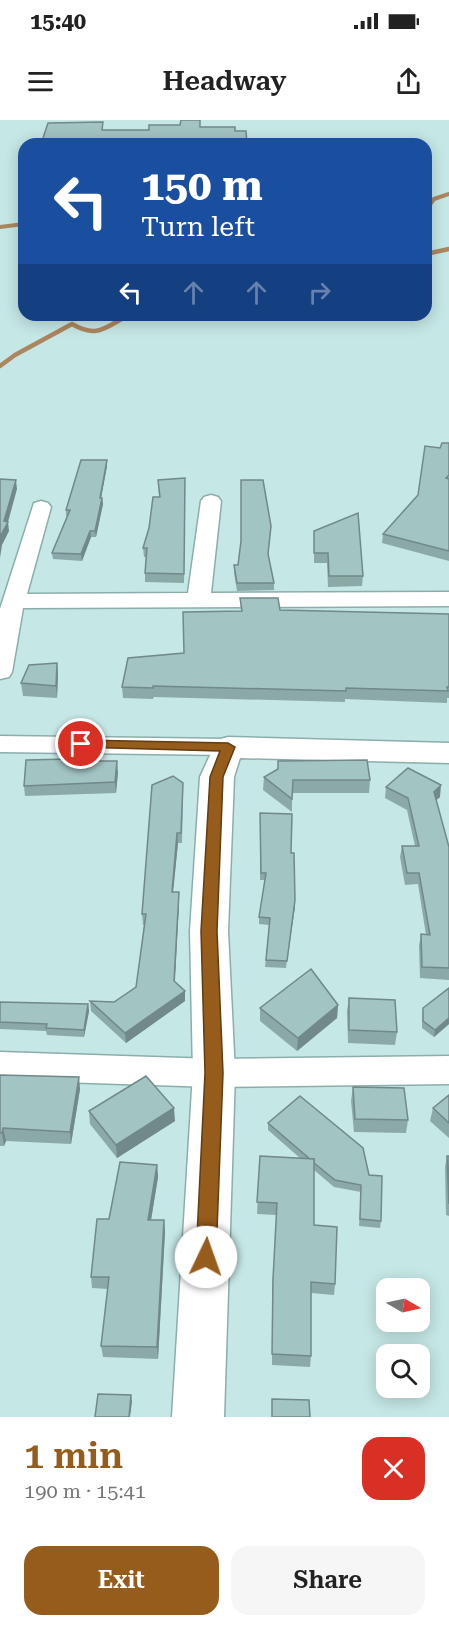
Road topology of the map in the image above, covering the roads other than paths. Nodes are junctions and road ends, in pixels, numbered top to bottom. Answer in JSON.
{"nodes":[{"id":1,"x":211,"y":501,"type":"dead end"},
{"id":2,"x":41,"y":507,"type":"dead end"},
{"id":3,"x":449,"y":599,"type":"edge"},
{"id":4,"x":205,"y":600,"type":"junction"},
{"id":5,"x":14,"y":601,"type":"junction"},
{"id":6,"x":0,"y":672,"type":"edge"},
{"id":7,"x":0,"y":744,"type":"edge"},
{"id":8,"x":228,"y":747,"type":"junction"},
{"id":9,"x":449,"y":753,"type":"edge"},
{"id":10,"x":0,"y":1066,"type":"edge"},
{"id":11,"x":449,"y":1070,"type":"edge"},
{"id":12,"x":214,"y":1073,"type":"junction"},
{"id":13,"x":198,"y":1417,"type":"edge"}],
"edges":[{"from":1,"to":4,"type":"street"},
{"from":2,"to":5,"type":"street"},
{"from":3,"to":4,"type":"street"},
{"from":4,"to":5,"type":"street"},
{"from":5,"to":6,"type":"street"},
{"from":7,"to":8,"type":"street"},
{"from":8,"to":9,"type":"street"},
{"from":8,"to":12,"type":"street"},
{"from":10,"to":12,"type":"street"},
{"from":11,"to":12,"type":"street"},
{"from":12,"to":13,"type":"street"}]}
